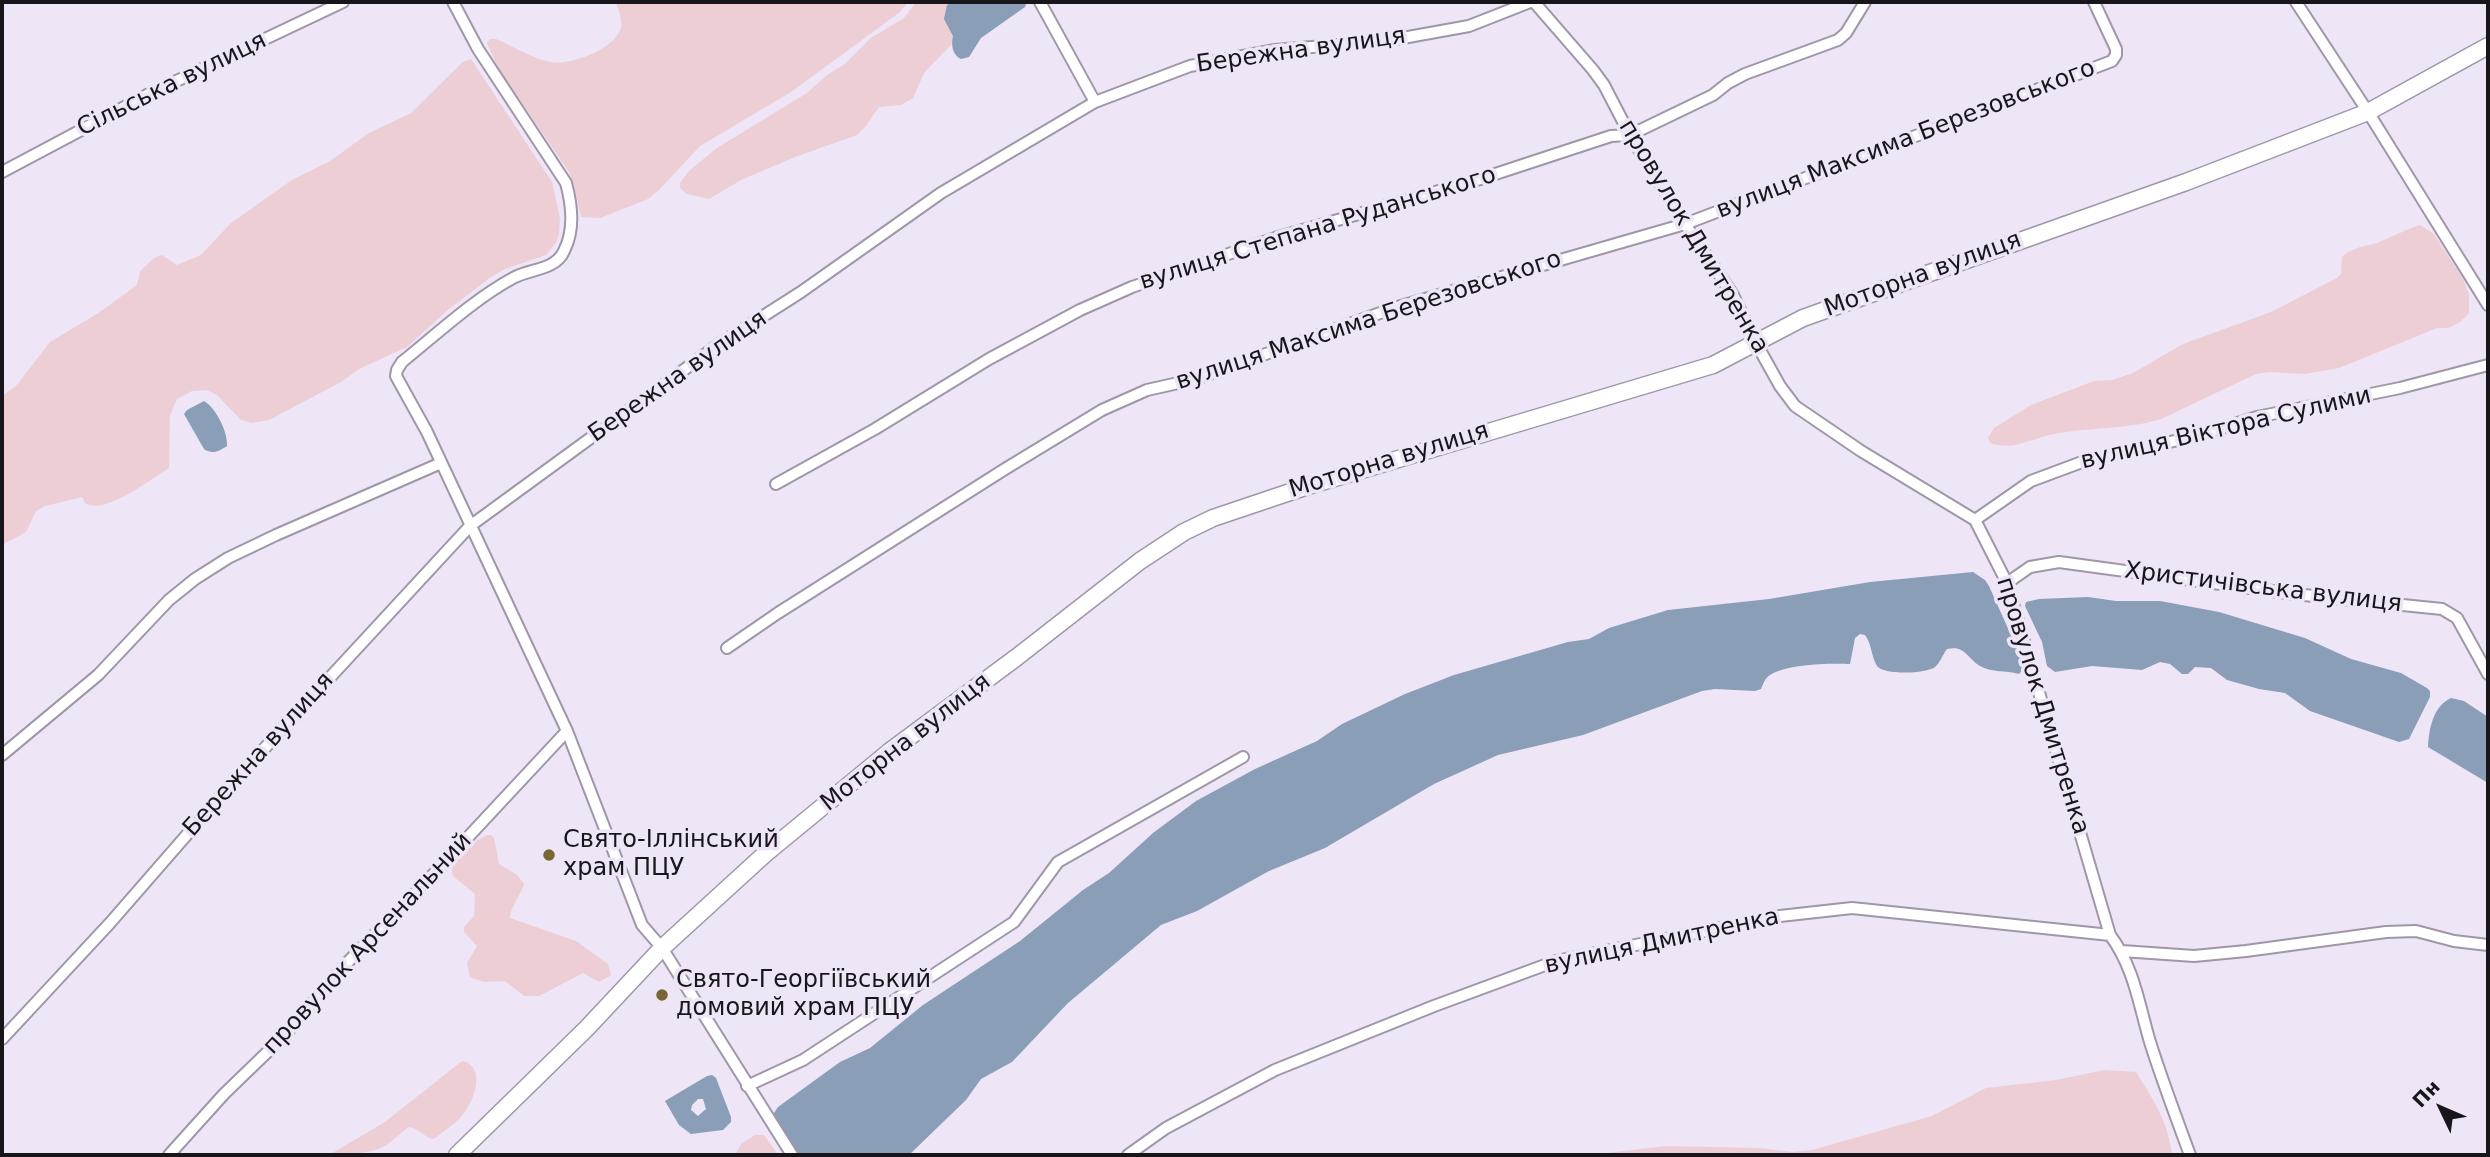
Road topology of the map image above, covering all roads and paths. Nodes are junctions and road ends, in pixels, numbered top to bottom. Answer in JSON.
{"nodes":[{"id":1,"x":344,"y":2,"type":"edge"},
{"id":2,"x":453,"y":2,"type":"edge"},
{"id":3,"x":1040,"y":2,"type":"edge"},
{"id":4,"x":1532,"y":2,"type":"edge"},
{"id":5,"x":1865,"y":2,"type":"edge"},
{"id":6,"x":2094,"y":2,"type":"edge"},
{"id":7,"x":2296,"y":2,"type":"edge"},
{"id":8,"x":2488,"y":46,"type":"edge"},
{"id":9,"x":1095,"y":102,"type":"junction"},
{"id":10,"x":2368,"y":112,"type":"junction"},
{"id":11,"x":1630,"y":135,"type":"junction"},
{"id":12,"x":2,"y":172,"type":"edge"},
{"id":13,"x":1685,"y":224,"type":"junction"},
{"id":14,"x":2488,"y":304,"type":"edge"},
{"id":15,"x":1756,"y":343,"type":"junction"},
{"id":16,"x":2488,"y":365,"type":"edge"},
{"id":17,"x":441,"y":463,"type":"junction"},
{"id":18,"x":776,"y":484,"type":"dead end"},
{"id":19,"x":1975,"y":520,"type":"junction"},
{"id":20,"x":470,"y":526,"type":"junction"},
{"id":21,"x":2007,"y":583,"type":"junction"},
{"id":22,"x":727,"y":648,"type":"dead end"},
{"id":23,"x":2488,"y":674,"type":"edge"},
{"id":24,"x":567,"y":731,"type":"junction"},
{"id":25,"x":2,"y":755,"type":"edge"},
{"id":26,"x":1243,"y":757,"type":"dead end"},
{"id":27,"x":2110,"y":935,"type":"junction"},
{"id":28,"x":2488,"y":945,"type":"edge"},
{"id":29,"x":662,"y":948,"type":"junction"},
{"id":30,"x":2122,"y":951,"type":"junction"},
{"id":31,"x":2,"y":1039,"type":"edge"},
{"id":32,"x":747,"y":1086,"type":"junction"},
{"id":33,"x":169,"y":1155,"type":"edge"},
{"id":34,"x":457,"y":1155,"type":"edge"},
{"id":35,"x":792,"y":1155,"type":"edge"},
{"id":36,"x":1128,"y":1155,"type":"edge"},
{"id":37,"x":2190,"y":1155,"type":"edge"}],
"edges":[{"from":1,"to":12,"type":"street","name":"Сільська вулиця"},
{"from":2,"to":17,"type":"street"},
{"from":3,"to":9,"type":"street"},
{"from":4,"to":9,"type":"street","name":"Бережна вулиця"},
{"from":4,"to":11,"type":"street","name":"провулок Дмитренка"},
{"from":5,"to":11,"type":"street","name":"вулиця Степана Руданського"},
{"from":6,"to":13,"type":"street","name":"вулиця Максима Березовського"},
{"from":7,"to":10,"type":"street"},
{"from":8,"to":10,"type":"street","name":"Моторна вулиця"},
{"from":9,"to":20,"type":"street","name":"Бережна вулиця"},
{"from":10,"to":14,"type":"street"},
{"from":10,"to":15,"type":"street","name":"Моторна вулиця"},
{"from":11,"to":13,"type":"street","name":"провулок Дмитренка"},
{"from":11,"to":18,"type":"street","name":"вулиця Степана Руданського"},
{"from":13,"to":15,"type":"street","name":"провулок Дмитренка"},
{"from":13,"to":22,"type":"street","name":"вулиця Максима Березовського"},
{"from":15,"to":19,"type":"street","name":"провулок Дмитренка"},
{"from":15,"to":29,"type":"street","name":"Моторна вулиця"},
{"from":16,"to":19,"type":"street","name":"вулиця Віктора Сулими"},
{"from":17,"to":20,"type":"street"},
{"from":17,"to":25,"type":"street"},
{"from":19,"to":21,"type":"street","name":"провулок Дмитренка"},
{"from":20,"to":24,"type":"street"},
{"from":20,"to":31,"type":"street","name":"Бережна вулиця"},
{"from":21,"to":23,"type":"street","name":"Христичівська вулиця"},
{"from":21,"to":27,"type":"street","name":"провулок Дмитренка"},
{"from":24,"to":29,"type":"street"},
{"from":24,"to":33,"type":"street","name":"провулок Арсенальний"},
{"from":26,"to":32,"type":"street"},
{"from":27,"to":30,"type":"street","name":"провулок Дмитренка"},
{"from":27,"to":36,"type":"street","name":"вулиця Дмитренка"},
{"from":28,"to":30,"type":"street"},
{"from":29,"to":32,"type":"street"},
{"from":29,"to":34,"type":"street","name":"Моторна вулиця"},
{"from":30,"to":37,"type":"street","name":"провулок Дмитренка"},
{"from":32,"to":35,"type":"street"}]}
